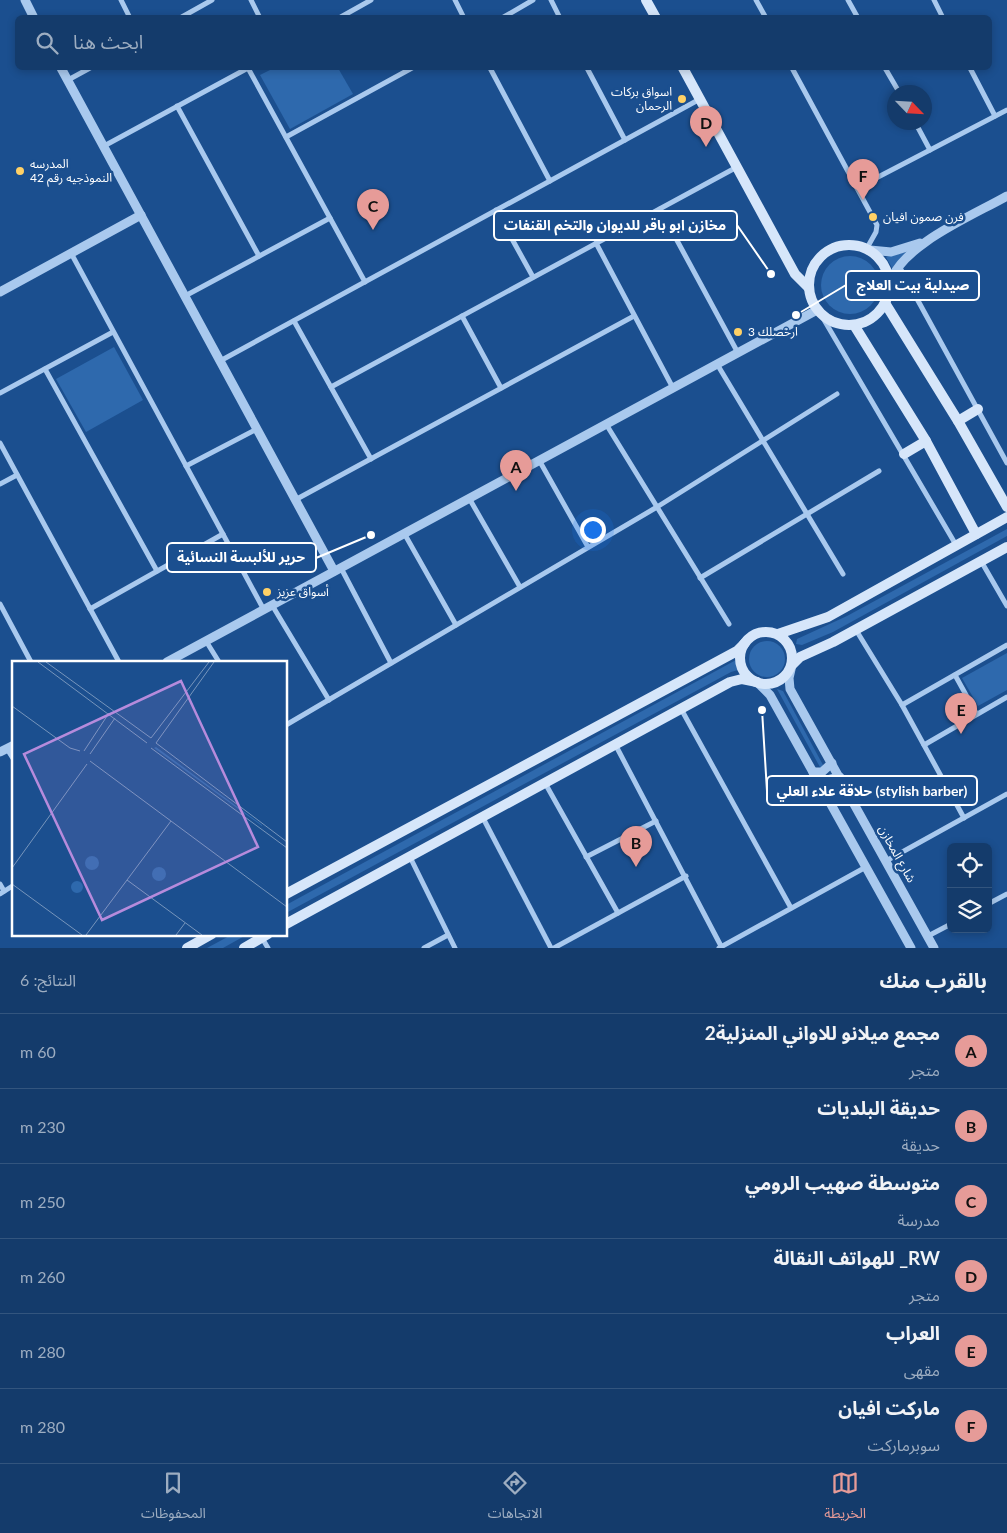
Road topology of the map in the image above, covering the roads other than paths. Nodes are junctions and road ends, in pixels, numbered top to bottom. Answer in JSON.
{"nodes":[{"id":1,"x":25,"y":0,"type":"edge"},
{"id":2,"x":121,"y":0,"type":"edge"},
{"id":3,"x":212,"y":0,"type":"edge"},
{"id":4,"x":251,"y":0,"type":"edge"},
{"id":5,"x":371,"y":0,"type":"edge"},
{"id":6,"x":455,"y":0,"type":"edge"},
{"id":7,"x":533,"y":0,"type":"edge"},
{"id":8,"x":551,"y":0,"type":"edge"},
{"id":9,"x":646,"y":0,"type":"edge"},
{"id":10,"x":756,"y":0,"type":"edge"},
{"id":11,"x":848,"y":0,"type":"edge"},
{"id":12,"x":934,"y":0,"type":"edge"},
{"id":13,"x":204,"y":2,"type":"edge"},
{"id":14,"x":32,"y":15,"type":"edge"},
{"id":15,"x":128,"y":15,"type":"edge"},
{"id":16,"x":184,"y":15,"type":"edge"},
{"id":17,"x":258,"y":15,"type":"edge"},
{"id":18,"x":344,"y":15,"type":"edge"},
{"id":19,"x":462,"y":15,"type":"edge"},
{"id":20,"x":507,"y":15,"type":"edge"},
{"id":21,"x":558,"y":15,"type":"edge"},
{"id":22,"x":654,"y":15,"type":"edge"},
{"id":23,"x":764,"y":15,"type":"edge"},
{"id":24,"x":856,"y":15,"type":"edge"},
{"id":25,"x":942,"y":15,"type":"edge"},
{"id":26,"x":62,"y":70,"type":"edge"},
{"id":27,"x":86,"y":70,"type":"edge"},
{"id":28,"x":244,"y":70,"type":"edge"},
{"id":29,"x":249,"y":70,"type":"edge"},
{"id":30,"x":408,"y":70,"type":"edge"},
{"id":31,"x":491,"y":70,"type":"edge"},
{"id":32,"x":588,"y":70,"type":"edge"},
{"id":33,"x":684,"y":70,"type":"edge"},
{"id":34,"x":793,"y":70,"type":"edge"},
{"id":35,"x":886,"y":70,"type":"edge"},
{"id":36,"x":971,"y":70,"type":"edge"},
{"id":37,"x":68,"y":80,"type":"junction"},
{"id":38,"x":894,"y":85,"type":"edge"},
{"id":39,"x":700,"y":99,"type":"junction"},
{"id":40,"x":177,"y":106,"type":"junction"},
{"id":41,"x":1007,"y":110,"type":"edge"},
{"id":42,"x":995,"y":116,"type":"junction"},
{"id":43,"x":919,"y":130,"type":"edge"},
{"id":44,"x":286,"y":138,"type":"junction"},
{"id":45,"x":625,"y":140,"type":"junction"},
{"id":46,"x":104,"y":146,"type":"junction"},
{"id":47,"x":930,"y":150,"type":"junction"},
{"id":48,"x":737,"y":167,"type":"junction"},
{"id":49,"x":550,"y":181,"type":"junction"},
{"id":50,"x":857,"y":188,"type":"junction"},
{"id":51,"x":1007,"y":196,"type":"edge"},
{"id":52,"x":660,"y":209,"type":"junction"},
{"id":53,"x":496,"y":210,"type":"junction"},
{"id":54,"x":141,"y":215,"type":"junction"},
{"id":55,"x":330,"y":218,"type":"junction"},
{"id":56,"x":930,"y":240,"type":"junction"},
{"id":57,"x":596,"y":243,"type":"junction"},
{"id":58,"x":868,"y":249,"type":"junction"},
{"id":59,"x":71,"y":253,"type":"junction"},
{"id":60,"x":259,"y":256,"type":"junction"},
{"id":61,"x":899,"y":265,"type":"junction"},
{"id":62,"x":533,"y":277,"type":"junction"},
{"id":63,"x":365,"y":282,"type":"junction"},
{"id":64,"x":890,"y":283,"type":"junction"},
{"id":65,"x":809,"y":288,"type":"junction"},
{"id":66,"x":0,"y":292,"type":"edge"},
{"id":67,"x":185,"y":296,"type":"junction"},
{"id":68,"x":885,"y":303,"type":"junction"},
{"id":69,"x":819,"y":312,"type":"junction"},
{"id":70,"x":462,"y":316,"type":"junction"},
{"id":71,"x":634,"y":316,"type":"junction"},
{"id":72,"x":294,"y":321,"type":"junction"},
{"id":73,"x":854,"y":325,"type":"junction"},
{"id":74,"x":113,"y":332,"type":"junction"},
{"id":75,"x":738,"y":353,"type":"junction"},
{"id":76,"x":220,"y":361,"type":"junction"},
{"id":77,"x":717,"y":364,"type":"junction"},
{"id":78,"x":45,"y":368,"type":"junction"},
{"id":79,"x":331,"y":387,"type":"junction"},
{"id":80,"x":501,"y":388,"type":"junction"},
{"id":81,"x":673,"y":388,"type":"junction"},
{"id":82,"x":0,"y":393,"type":"edge"},
{"id":83,"x":837,"y":394,"type":"dead end"},
{"id":84,"x":978,"y":409,"type":"junction"},
{"id":85,"x":958,"y":421,"type":"junction"},
{"id":86,"x":606,"y":424,"type":"junction"},
{"id":87,"x":257,"y":429,"type":"junction"},
{"id":88,"x":763,"y":441,"type":"junction"},
{"id":89,"x":926,"y":441,"type":"junction"},
{"id":90,"x":0,"y":443,"type":"edge"},
{"id":91,"x":904,"y":454,"type":"junction"},
{"id":92,"x":371,"y":459,"type":"junction"},
{"id":93,"x":539,"y":460,"type":"junction"},
{"id":94,"x":1007,"y":463,"type":"edge"},
{"id":95,"x":186,"y":466,"type":"junction"},
{"id":96,"x":879,"y":471,"type":"dead end"},
{"id":97,"x":17,"y":475,"type":"junction"},
{"id":98,"x":0,"y":484,"type":"edge"},
{"id":99,"x":469,"y":498,"type":"junction"},
{"id":100,"x":295,"y":500,"type":"junction"},
{"id":101,"x":657,"y":506,"type":"junction"},
{"id":102,"x":1007,"y":507,"type":"edge"},
{"id":103,"x":807,"y":514,"type":"junction"},
{"id":104,"x":1007,"y":517,"type":"edge"},
{"id":105,"x":404,"y":533,"type":"junction"},
{"id":106,"x":223,"y":534,"type":"junction"},
{"id":107,"x":976,"y":534,"type":"junction"},
{"id":108,"x":956,"y":545,"type":"junction"},
{"id":109,"x":588,"y":547,"type":"junction"},
{"id":110,"x":1007,"y":547,"type":"edge"},
{"id":111,"x":981,"y":562,"type":"junction"},
{"id":112,"x":337,"y":570,"type":"junction"},
{"id":113,"x":157,"y":571,"type":"junction"},
{"id":114,"x":843,"y":574,"type":"dead end"},
{"id":115,"x":700,"y":578,"type":"junction"},
{"id":116,"x":520,"y":587,"type":"junction"},
{"id":117,"x":0,"y":604,"type":"edge"},
{"id":118,"x":1007,"y":606,"type":"edge"},
{"id":119,"x":268,"y":607,"type":"junction"},
{"id":120,"x":90,"y":608,"type":"junction"},
{"id":121,"x":729,"y":624,"type":"dead end"},
{"id":122,"x":456,"y":625,"type":"junction"},
{"id":123,"x":856,"y":630,"type":"junction"},
{"id":124,"x":778,"y":634,"type":"junction"},
{"id":125,"x":206,"y":641,"type":"junction"},
{"id":126,"x":745,"y":643,"type":"junction"},
{"id":127,"x":1007,"y":645,"type":"edge"},
{"id":128,"x":30,"y":661,"type":"edge"},
{"id":129,"x":117,"y":661,"type":"edge"},
{"id":130,"x":169,"y":661,"type":"edge"},
{"id":131,"x":218,"y":661,"type":"edge"},
{"id":132,"x":392,"y":663,"type":"junction"},
{"id":133,"x":792,"y":665,"type":"junction"},
{"id":134,"x":955,"y":675,"type":"junction"},
{"id":135,"x":757,"y":682,"type":"junction"},
{"id":136,"x":1007,"y":696,"type":"edge"},
{"id":137,"x":329,"y":700,"type":"junction"},
{"id":138,"x":902,"y":705,"type":"junction"},
{"id":139,"x":680,"y":707,"type":"junction"},
{"id":140,"x":976,"y":713,"type":"junction"},
{"id":141,"x":288,"y":724,"type":"edge"},
{"id":142,"x":615,"y":743,"type":"junction"},
{"id":143,"x":924,"y":745,"type":"junction"},
{"id":144,"x":832,"y":763,"type":"junction"},
{"id":145,"x":813,"y":772,"type":"junction"},
{"id":146,"x":840,"y":778,"type":"junction"},
{"id":147,"x":544,"y":782,"type":"junction"},
{"id":148,"x":821,"y":787,"type":"junction"},
{"id":149,"x":1007,"y":794,"type":"edge"},
{"id":150,"x":482,"y":816,"type":"junction"},
{"id":151,"x":964,"y":818,"type":"junction"},
{"id":152,"x":656,"y":821,"type":"junction"},
{"id":153,"x":586,"y":856,"type":"junction"},
{"id":154,"x":410,"y":857,"type":"junction"},
{"id":155,"x":886,"y":861,"type":"junction"},
{"id":156,"x":866,"y":867,"type":"junction"},
{"id":157,"x":686,"y":876,"type":"junction"},
{"id":158,"x":0,"y":884,"type":"edge"},
{"id":159,"x":2,"y":892,"type":"edge"},
{"id":160,"x":288,"y":893,"type":"edge"},
{"id":161,"x":1007,"y":894,"type":"edge"},
{"id":162,"x":992,"y":902,"type":"edge"},
{"id":163,"x":790,"y":908,"type":"junction"},
{"id":164,"x":618,"y":913,"type":"junction"},
{"id":165,"x":288,"y":923,"type":"edge"},
{"id":166,"x":947,"y":926,"type":"edge"},
{"id":167,"x":448,"y":935,"type":"junction"},
{"id":168,"x":208,"y":936,"type":"edge"},
{"id":169,"x":265,"y":936,"type":"edge"},
{"id":170,"x":928,"y":936,"type":"junction"},
{"id":171,"x":720,"y":947,"type":"edge"},
{"id":172,"x":187,"y":948,"type":"edge"},
{"id":173,"x":244,"y":948,"type":"edge"},
{"id":174,"x":268,"y":948,"type":"edge"},
{"id":175,"x":424,"y":948,"type":"edge"},
{"id":176,"x":455,"y":948,"type":"edge"},
{"id":177,"x":553,"y":948,"type":"edge"},
{"id":178,"x":911,"y":948,"type":"edge"},
{"id":179,"x":934,"y":948,"type":"edge"}],
"edges":[{"from":1,"to":14,"type":"street"},
{"from":2,"to":15,"type":"street"},
{"from":3,"to":13,"type":"street"},
{"from":4,"to":17,"type":"street"},
{"from":5,"to":18,"type":"street"},
{"from":6,"to":19,"type":"street"},
{"from":7,"to":20,"type":"street"},
{"from":8,"to":21,"type":"street"},
{"from":9,"to":22,"type":"main road"},
{"from":10,"to":23,"type":"street"},
{"from":11,"to":24,"type":"street"},
{"from":12,"to":25,"type":"street"},
{"from":13,"to":16,"type":"street"},
{"from":26,"to":37,"type":"street"},
{"from":27,"to":37,"type":"street"},
{"from":28,"to":40,"type":"street"},
{"from":29,"to":44,"type":"street"},
{"from":30,"to":44,"type":"street"},
{"from":31,"to":49,"type":"street"},
{"from":32,"to":45,"type":"street"},
{"from":33,"to":39,"type":"main road"},
{"from":34,"to":50,"type":"street"},
{"from":35,"to":38,"type":"street"},
{"from":36,"to":42,"type":"street"},
{"from":37,"to":46,"type":"street"},
{"from":39,"to":45,"type":"street"},
{"from":39,"to":48,"type":"main road"},
{"from":40,"to":46,"type":"street"},
{"from":40,"to":60,"type":"street"},
{"from":41,"to":42,"type":"street"},
{"from":42,"to":47,"type":"street"},
{"from":43,"to":47,"type":"street"},
{"from":44,"to":55,"type":"street"},
{"from":45,"to":49,"type":"street"},
{"from":46,"to":54,"type":"street"},
{"from":47,"to":50,"type":"street"},
{"from":48,"to":52,"type":"street"},
{"from":48,"to":65,"type":"main road"},
{"from":49,"to":53,"type":"street"},
{"from":50,"to":58,"type":"street"},
{"from":51,"to":56,"type":"street"},
{"from":52,"to":57,"type":"street"},
{"from":52,"to":75,"type":"street"},
{"from":53,"to":62,"type":"street"},
{"from":53,"to":63,"type":"street"},
{"from":54,"to":59,"type":"street"},
{"from":54,"to":67,"type":"street"},
{"from":55,"to":60,"type":"street"},
{"from":55,"to":63,"type":"street"},
{"from":56,"to":58,"type":"street"},
{"from":56,"to":61,"type":"street"},
{"from":57,"to":62,"type":"street"},
{"from":57,"to":71,"type":"street"},
{"from":58,"to":64,"type":"main road"},
{"from":58,"to":65,"type":"main road"},
{"from":59,"to":66,"type":"street"},
{"from":59,"to":74,"type":"street"},
{"from":60,"to":67,"type":"street"},
{"from":61,"to":64,"type":"street"},
{"from":61,"to":84,"type":"street"},
{"from":62,"to":70,"type":"street"},
{"from":63,"to":72,"type":"street"},
{"from":64,"to":68,"type":"main road"},
{"from":65,"to":69,"type":"main road"},
{"from":67,"to":76,"type":"street"},
{"from":68,"to":73,"type":"main road"},
{"from":68,"to":85,"type":"main road"},
{"from":69,"to":73,"type":"main road"},
{"from":69,"to":75,"type":"street"},
{"from":69,"to":91,"type":"street"},
{"from":70,"to":79,"type":"street"},
{"from":70,"to":80,"type":"street"},
{"from":71,"to":80,"type":"street"},
{"from":71,"to":81,"type":"street"},
{"from":72,"to":76,"type":"street"},
{"from":72,"to":79,"type":"street"},
{"from":73,"to":89,"type":"main road"},
{"from":74,"to":78,"type":"street"},
{"from":74,"to":95,"type":"street"},
{"from":75,"to":77,"type":"street"},
{"from":76,"to":87,"type":"street"},
{"from":77,"to":81,"type":"street"},
{"from":77,"to":88,"type":"street"},
{"from":78,"to":82,"type":"street"},
{"from":78,"to":113,"type":"street"},
{"from":79,"to":92,"type":"street"},
{"from":80,"to":92,"type":"street"},
{"from":81,"to":86,"type":"street"},
{"from":83,"to":88,"type":"street"},
{"from":84,"to":85,"type":"main road"},
{"from":84,"to":94,"type":"street"},
{"from":85,"to":102,"type":"main road"},
{"from":86,"to":93,"type":"street"},
{"from":86,"to":101,"type":"street"},
{"from":87,"to":95,"type":"street"},
{"from":87,"to":100,"type":"street"},
{"from":88,"to":101,"type":"street"},
{"from":88,"to":103,"type":"street"},
{"from":89,"to":91,"type":"main road"},
{"from":89,"to":107,"type":"main road"},
{"from":90,"to":97,"type":"street"},
{"from":91,"to":108,"type":"street"},
{"from":92,"to":100,"type":"street"},
{"from":93,"to":99,"type":"street"},
{"from":93,"to":109,"type":"street"},
{"from":95,"to":106,"type":"street"},
{"from":96,"to":103,"type":"street"},
{"from":97,"to":98,"type":"street"},
{"from":97,"to":120,"type":"street"},
{"from":99,"to":105,"type":"street"},
{"from":99,"to":116,"type":"street"},
{"from":100,"to":112,"type":"street"},
{"from":101,"to":109,"type":"street"},
{"from":101,"to":115,"type":"street"},
{"from":103,"to":114,"type":"street"},
{"from":103,"to":115,"type":"street"},
{"from":104,"to":107,"type":"main road"},
{"from":105,"to":112,"type":"street"},
{"from":105,"to":122,"type":"street"},
{"from":106,"to":113,"type":"street"},
{"from":106,"to":119,"type":"street"},
{"from":107,"to":108,"type":"main road"},
{"from":108,"to":124,"type":"main road"},
{"from":109,"to":116,"type":"street"},
{"from":110,"to":111,"type":"main road"},
{"from":111,"to":118,"type":"street"},
{"from":111,"to":123,"type":"main road"},
{"from":112,"to":119,"type":"street"},
{"from":112,"to":132,"type":"street"},
{"from":113,"to":120,"type":"street"},
{"from":115,"to":121,"type":"street"},
{"from":116,"to":122,"type":"street"},
{"from":117,"to":128,"type":"street"},
{"from":119,"to":125,"type":"street"},
{"from":119,"to":137,"type":"street"},
{"from":120,"to":129,"type":"street"},
{"from":122,"to":132,"type":"street"},
{"from":123,"to":133,"type":"main road"},
{"from":123,"to":138,"type":"street"},
{"from":124,"to":126,"type":"main road"},
{"from":124,"to":133,"type":"main road"},
{"from":125,"to":130,"type":"street"},
{"from":125,"to":131,"type":"street"},
{"from":126,"to":135,"type":"main road"},
{"from":126,"to":160,"type":"main road"},
{"from":127,"to":134,"type":"street"},
{"from":132,"to":137,"type":"street"},
{"from":133,"to":135,"type":"main road"},
{"from":133,"to":144,"type":"street","name":"شارع المخازن"},
{"from":134,"to":138,"type":"street"},
{"from":134,"to":140,"type":"street"},
{"from":135,"to":139,"type":"main road"},
{"from":135,"to":145,"type":"street"},
{"from":136,"to":140,"type":"street"},
{"from":137,"to":141,"type":"street"},
{"from":138,"to":143,"type":"street"},
{"from":139,"to":142,"type":"main road"},
{"from":139,"to":163,"type":"street"},
{"from":140,"to":143,"type":"street"},
{"from":142,"to":147,"type":"main road"},
{"from":142,"to":152,"type":"street"},
{"from":143,"to":151,"type":"street"},
{"from":144,"to":145,"type":"street"},
{"from":144,"to":146,"type":"street","name":"شارع المخازن"},
{"from":145,"to":148,"type":"street"},
{"from":146,"to":148,"type":"street"},
{"from":146,"to":155,"type":"street","name":"شارع المخازن"},
{"from":147,"to":150,"type":"main road"},
{"from":147,"to":153,"type":"street"},
{"from":148,"to":156,"type":"street"},
{"from":149,"to":151,"type":"street"},
{"from":150,"to":154,"type":"main road"},
{"from":150,"to":177,"type":"street"},
{"from":151,"to":155,"type":"street"},
{"from":152,"to":153,"type":"street"},
{"from":152,"to":157,"type":"street"},
{"from":153,"to":164,"type":"street"},
{"from":154,"to":165,"type":"main road"},
{"from":154,"to":167,"type":"street"},
{"from":155,"to":170,"type":"street","name":"شارع المخازن"},
{"from":156,"to":163,"type":"street"},
{"from":156,"to":178,"type":"street"},
{"from":157,"to":164,"type":"street"},
{"from":157,"to":171,"type":"street"},
{"from":158,"to":159,"type":"street"},
{"from":161,"to":162,"type":"street"},
{"from":163,"to":171,"type":"street"},
{"from":164,"to":177,"type":"street"},
{"from":166,"to":170,"type":"street"},
{"from":167,"to":175,"type":"street"},
{"from":167,"to":176,"type":"street"},
{"from":168,"to":172,"type":"main road"},
{"from":169,"to":173,"type":"main road"},
{"from":169,"to":174,"type":"street"},
{"from":170,"to":179,"type":"street","name":"شارع المخازن"}]}
